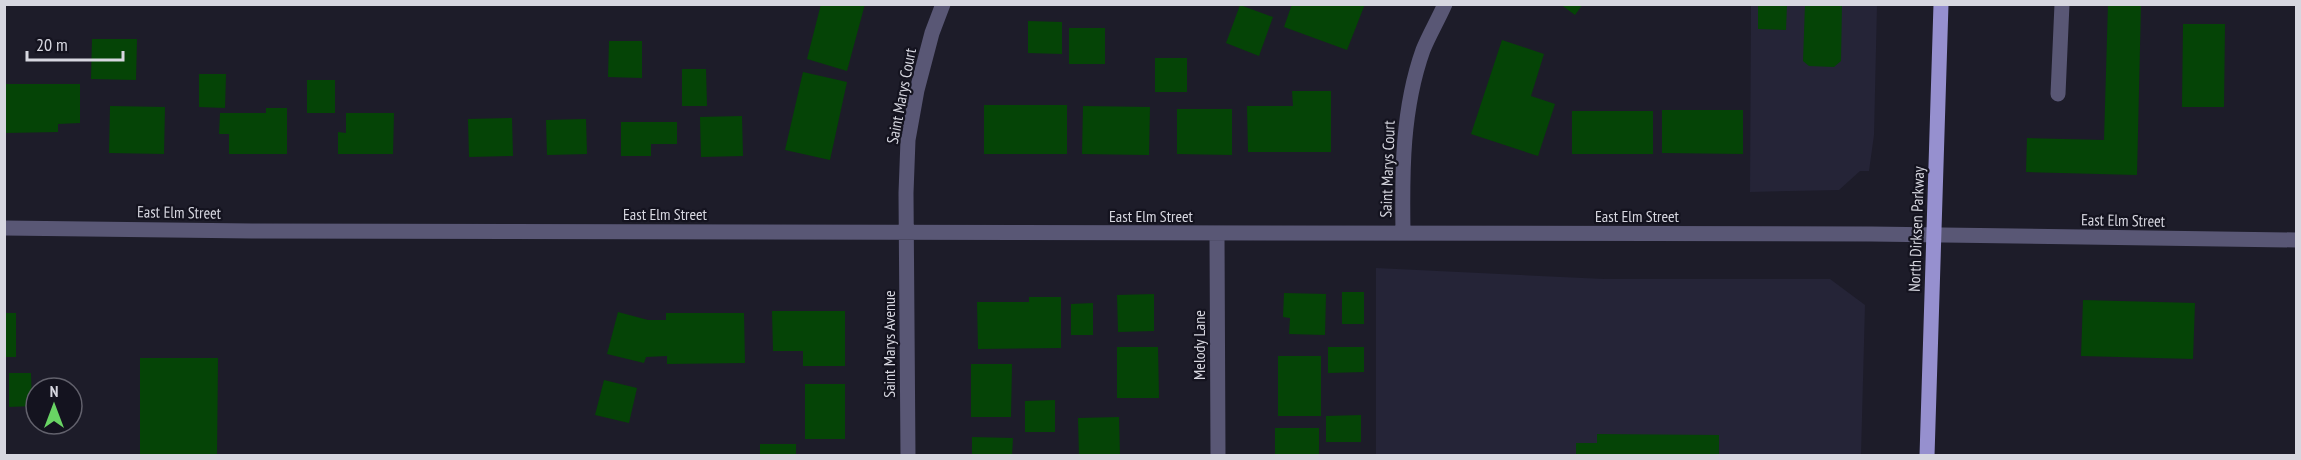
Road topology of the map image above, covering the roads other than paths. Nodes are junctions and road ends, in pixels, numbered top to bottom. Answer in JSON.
{"nodes":[{"id":1,"x":943,"y":4,"type":"edge"},
{"id":2,"x":1445,"y":4,"type":"edge"},
{"id":3,"x":1941,"y":4,"type":"edge"},
{"id":4,"x":2062,"y":4,"type":"edge"},
{"id":5,"x":2058,"y":94,"type":"dead end"},
{"id":6,"x":4,"y":228,"type":"edge"},
{"id":7,"x":907,"y":232,"type":"junction"},
{"id":8,"x":1403,"y":233,"type":"junction"},
{"id":9,"x":1217,"y":234,"type":"junction"},
{"id":10,"x":1934,"y":236,"type":"junction"},
{"id":11,"x":2296,"y":240,"type":"edge"},
{"id":12,"x":908,"y":456,"type":"edge"},
{"id":13,"x":1218,"y":456,"type":"edge"},
{"id":14,"x":1927,"y":456,"type":"edge"}],
"edges":[{"from":1,"to":7,"type":"street","name":"Saint Marys Court"},
{"from":2,"to":8,"type":"street","name":"Saint Marys Court"},
{"from":3,"to":10,"type":"main road","name":"North Dirksen Parkway"},
{"from":4,"to":5,"type":"street"},
{"from":6,"to":7,"type":"street","name":"East Elm Street"},
{"from":7,"to":9,"type":"street","name":"East Elm Street"},
{"from":7,"to":12,"type":"street","name":"Saint Marys Avenue"},
{"from":8,"to":9,"type":"street","name":"East Elm Street"},
{"from":8,"to":10,"type":"street","name":"East Elm Street"},
{"from":9,"to":13,"type":"street","name":"Melody Lane"},
{"from":10,"to":11,"type":"street","name":"East Elm Street"},
{"from":10,"to":14,"type":"main road","name":"North Dirksen Parkway"}]}
